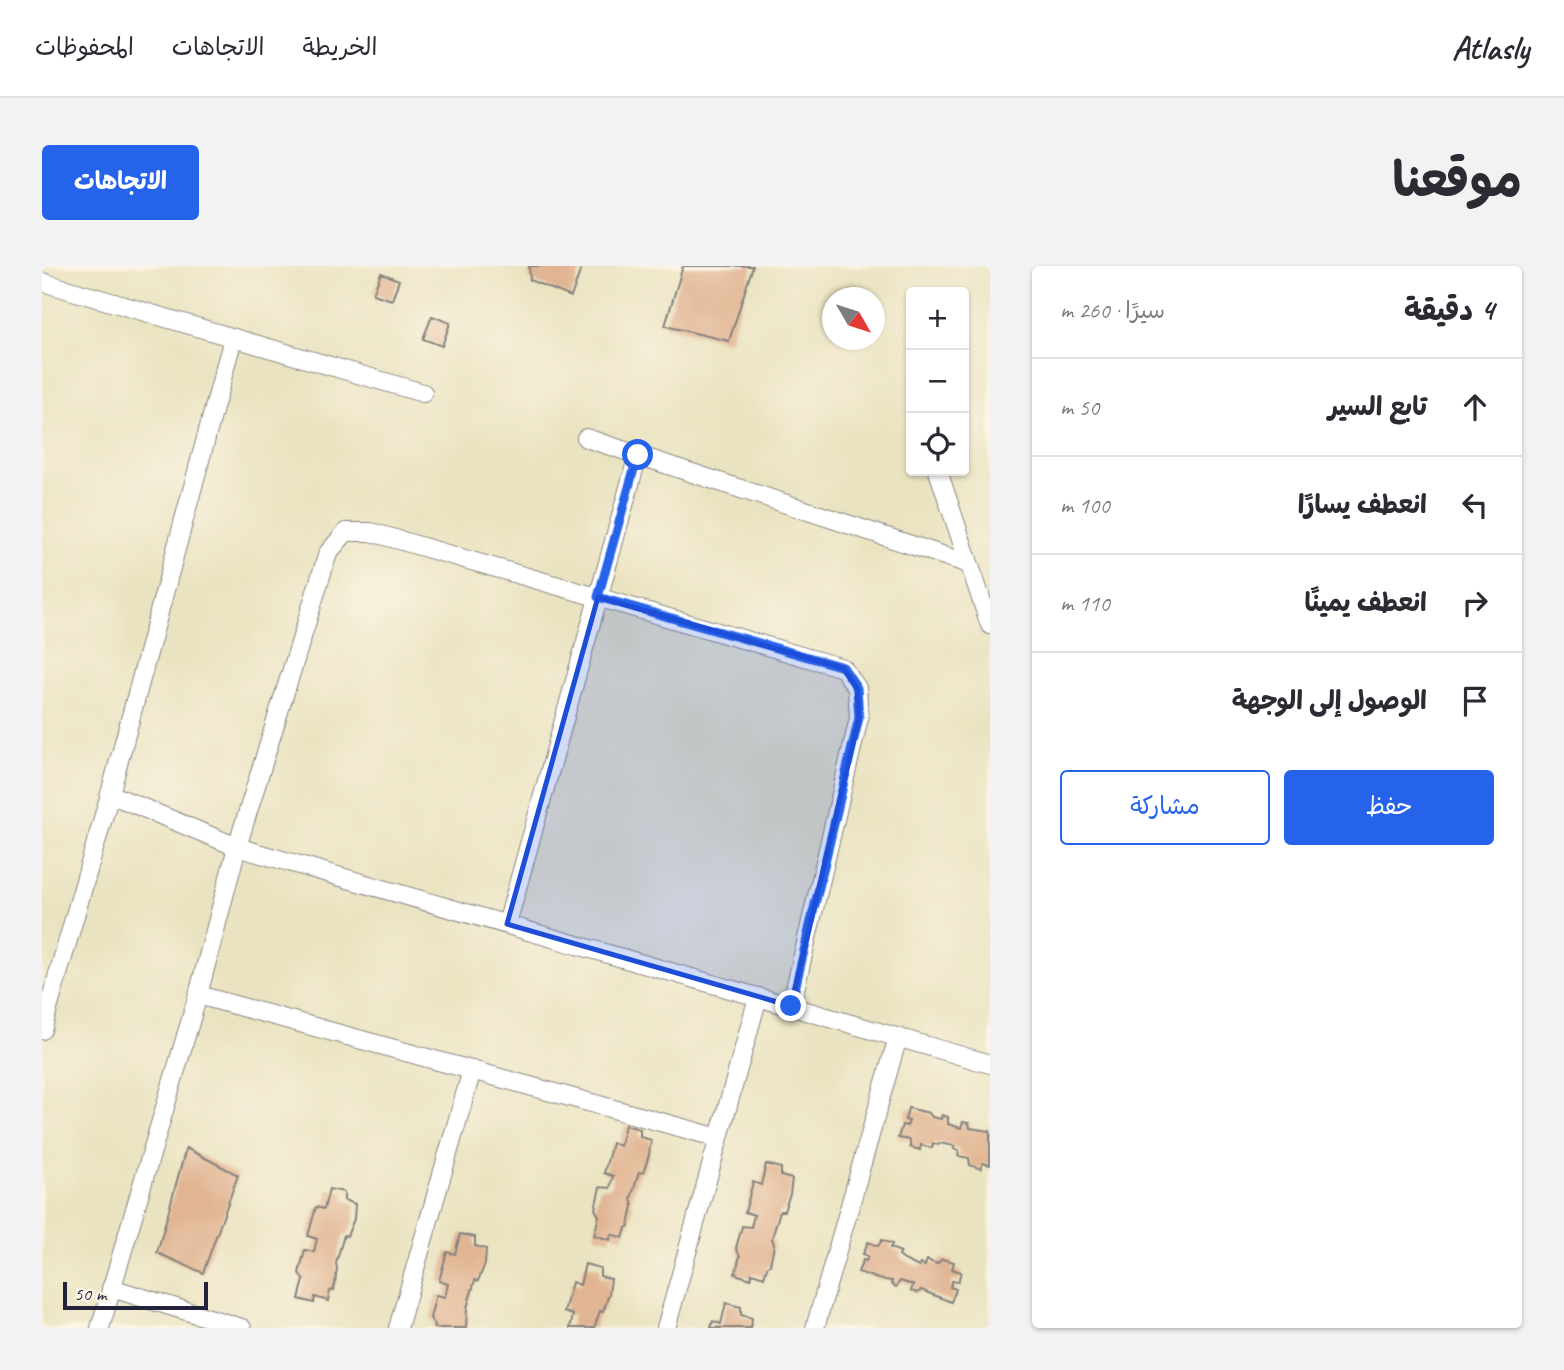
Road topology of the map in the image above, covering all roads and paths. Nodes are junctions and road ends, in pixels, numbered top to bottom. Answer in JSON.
{"nodes":[{"id":1,"x":42,"y":282,"type":"edge"},
{"id":2,"x":233,"y":338,"type":"junction"},
{"id":3,"x":423,"y":393,"type":"dead end"},
{"id":4,"x":586,"y":438,"type":"dead end"},
{"id":5,"x":638,"y":455,"type":"junction"},
{"id":6,"x":939,"y":476,"type":"edge"},
{"id":7,"x":969,"y":564,"type":"junction"},
{"id":8,"x":598,"y":597,"type":"junction"},
{"id":9,"x":990,"y":625,"type":"edge"},
{"id":10,"x":110,"y":794,"type":"junction"},
{"id":11,"x":237,"y":846,"type":"junction"},
{"id":12,"x":507,"y":924,"type":"junction"},
{"id":13,"x":198,"y":995,"type":"junction"},
{"id":14,"x":758,"y":997,"type":"junction"},
{"id":15,"x":791,"y":1006,"type":"junction"},
{"id":16,"x":42,"y":1030,"type":"edge"},
{"id":17,"x":898,"y":1037,"type":"junction"},
{"id":18,"x":990,"y":1063,"type":"edge"},
{"id":19,"x":472,"y":1070,"type":"junction"},
{"id":20,"x":719,"y":1138,"type":"junction"},
{"id":21,"x":110,"y":1288,"type":"junction"},
{"id":22,"x":100,"y":1328,"type":"edge"},
{"id":23,"x":242,"y":1328,"type":"edge"},
{"id":24,"x":398,"y":1328,"type":"edge"},
{"id":25,"x":666,"y":1328,"type":"edge"},
{"id":26,"x":815,"y":1328,"type":"edge"}],
"edges":[{"from":1,"to":2,"type":"street"},
{"from":2,"to":3,"type":"street"},
{"from":2,"to":10,"type":"street"},
{"from":4,"to":5,"type":"street"},
{"from":5,"to":7,"type":"street"},
{"from":5,"to":8,"type":"street"},
{"from":6,"to":7,"type":"street"},
{"from":7,"to":9,"type":"street"},
{"from":8,"to":11,"type":"street"},
{"from":8,"to":12,"type":"street"},
{"from":8,"to":15,"type":"street"},
{"from":10,"to":11,"type":"street"},
{"from":10,"to":16,"type":"street"},
{"from":11,"to":12,"type":"street"},
{"from":11,"to":13,"type":"street"},
{"from":12,"to":14,"type":"street"},
{"from":13,"to":19,"type":"street"},
{"from":13,"to":21,"type":"street"},
{"from":14,"to":15,"type":"street"},
{"from":14,"to":20,"type":"street"},
{"from":15,"to":17,"type":"street"},
{"from":17,"to":18,"type":"street"},
{"from":17,"to":26,"type":"street"},
{"from":19,"to":20,"type":"street"},
{"from":19,"to":24,"type":"street"},
{"from":20,"to":25,"type":"street"},
{"from":21,"to":22,"type":"street"},
{"from":21,"to":23,"type":"street"}]}
